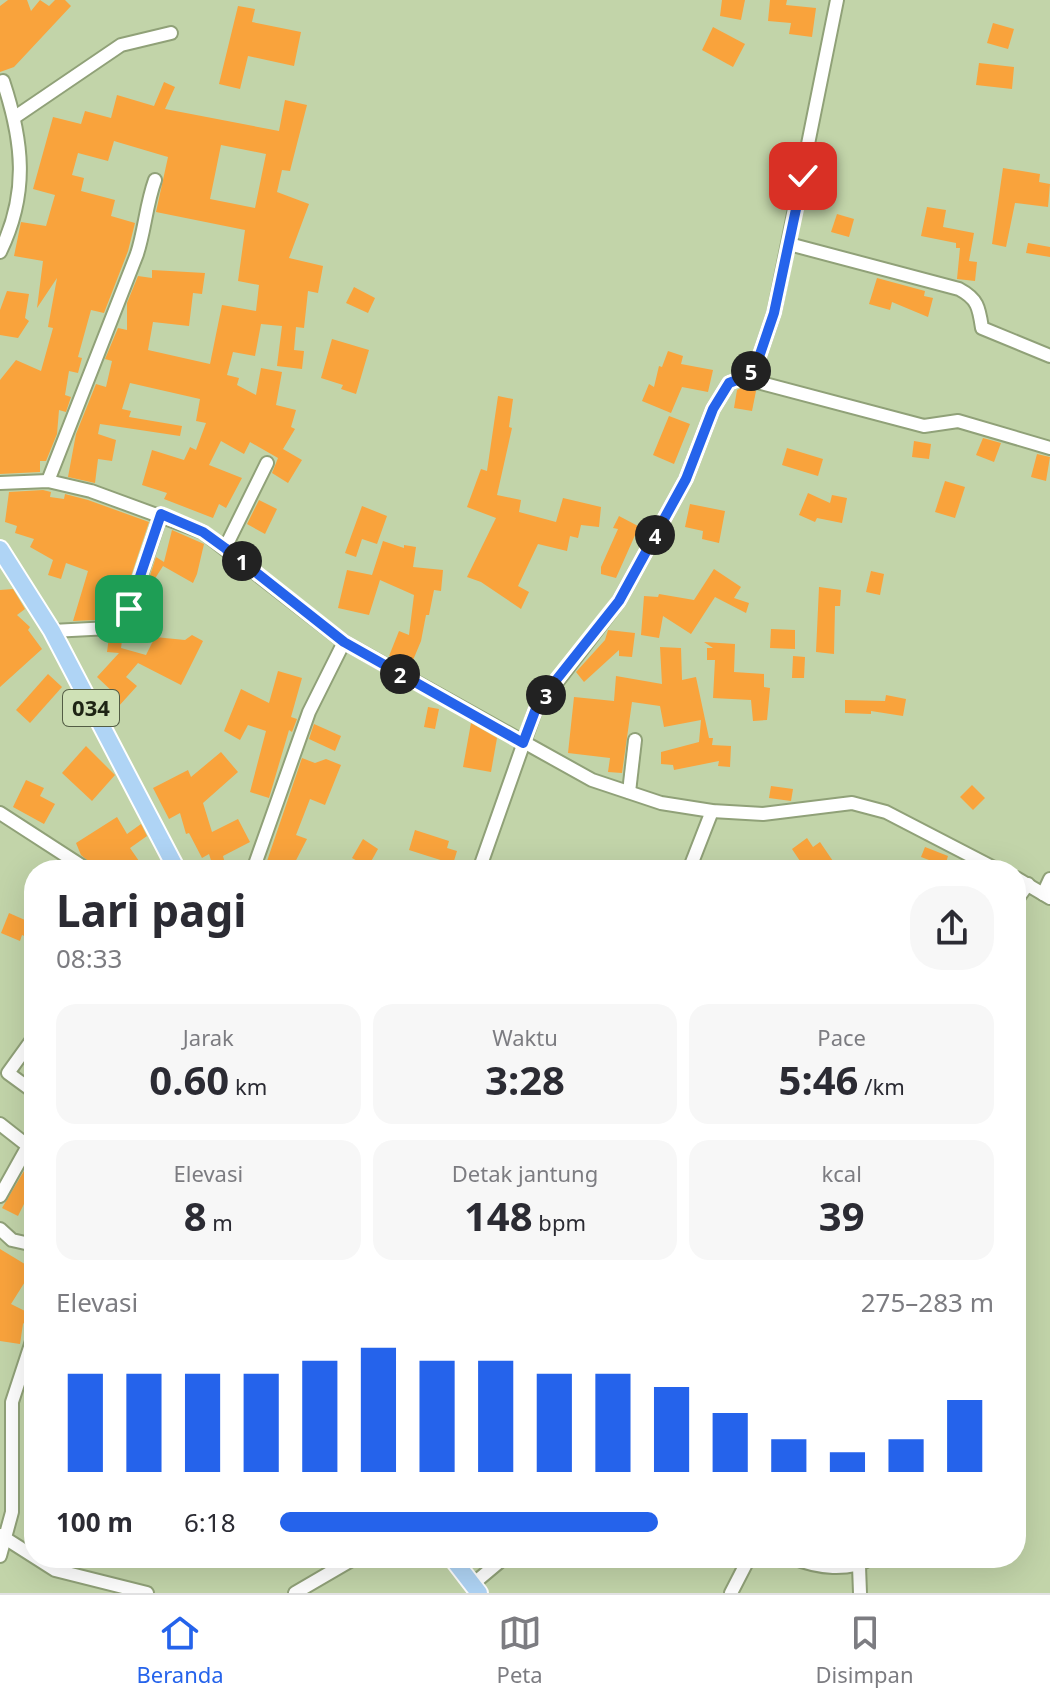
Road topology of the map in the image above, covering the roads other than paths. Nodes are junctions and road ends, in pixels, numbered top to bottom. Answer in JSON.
{"nodes":[{"id":1,"x":837,"y":0,"type":"edge"},
{"id":2,"x":171,"y":33,"type":"dead end"},
{"id":3,"x":3,"y":81,"type":"dead end"},
{"id":4,"x":15,"y":117,"type":"junction"},
{"id":5,"x":155,"y":180,"type":"dead end"},
{"id":6,"x":789,"y":244,"type":"junction"},
{"id":7,"x":0,"y":252,"type":"edge"},
{"id":8,"x":1050,"y":356,"type":"edge"},
{"id":9,"x":742,"y":378,"type":"junction"},
{"id":10,"x":1050,"y":448,"type":"edge"},
{"id":11,"x":267,"y":463,"type":"dead end"},
{"id":12,"x":48,"y":481,"type":"junction"},
{"id":13,"x":0,"y":483,"type":"edge"},
{"id":14,"x":161,"y":514,"type":"junction"},
{"id":15,"x":225,"y":548,"type":"junction"},
{"id":16,"x":0,"y":549,"type":"edge"},
{"id":17,"x":52,"y":631,"type":"junction"},
{"id":18,"x":344,"y":642,"type":"junction"},
{"id":19,"x":635,"y":740,"type":"dead end"},
{"id":20,"x":523,"y":743,"type":"junction"},
{"id":21,"x":629,"y":792,"type":"junction"},
{"id":22,"x":712,"y":811,"type":"junction"},
{"id":23,"x":0,"y":813,"type":"edge"},
{"id":24,"x":73,"y":860,"type":"edge"},
{"id":25,"x":172,"y":860,"type":"edge"},
{"id":26,"x":257,"y":860,"type":"edge"},
{"id":27,"x":482,"y":860,"type":"edge"},
{"id":28,"x":693,"y":860,"type":"edge"},
{"id":29,"x":979,"y":860,"type":"edge"},
{"id":30,"x":1050,"y":879,"type":"edge"},
{"id":31,"x":1026,"y":884,"type":"edge"},
{"id":32,"x":1046,"y":896,"type":"edge"},
{"id":33,"x":24,"y":1051,"type":"edge"},
{"id":34,"x":24,"y":1085,"type":"edge"},
{"id":35,"x":0,"y":1124,"type":"edge"},
{"id":36,"x":24,"y":1143,"type":"edge"},
{"id":37,"x":24,"y":1153,"type":"edge"},
{"id":38,"x":0,"y":1196,"type":"edge"},
{"id":39,"x":0,"y":1229,"type":"edge"},
{"id":40,"x":24,"y":1243,"type":"edge"},
{"id":41,"x":24,"y":1365,"type":"edge"},
{"id":42,"x":2,"y":1536,"type":"edge"},
{"id":43,"x":24,"y":1550,"type":"edge"},
{"id":44,"x":0,"y":1556,"type":"edge"},
{"id":45,"x":52,"y":1568,"type":"edge"},
{"id":46,"x":338,"y":1568,"type":"edge"},
{"id":47,"x":460,"y":1568,"type":"edge"},
{"id":48,"x":495,"y":1568,"type":"edge"},
{"id":49,"x":744,"y":1568,"type":"edge"},
{"id":50,"x":859,"y":1568,"type":"edge"},
{"id":51,"x":476,"y":1588,"type":"edge"},
{"id":52,"x":147,"y":1593,"type":"edge"},
{"id":53,"x":295,"y":1593,"type":"edge"},
{"id":54,"x":731,"y":1593,"type":"edge"},
{"id":55,"x":860,"y":1593,"type":"edge"}],
"edges":[{"from":1,"to":6,"type":"street"},
{"from":2,"to":4,"type":"street"},
{"from":3,"to":4,"type":"street"},
{"from":4,"to":7,"type":"street"},
{"from":5,"to":12,"type":"street"},
{"from":6,"to":8,"type":"street"},
{"from":6,"to":9,"type":"street"},
{"from":9,"to":10,"type":"street"},
{"from":9,"to":20,"type":"street"},
{"from":11,"to":15,"type":"street"},
{"from":12,"to":13,"type":"street"},
{"from":12,"to":14,"type":"street"},
{"from":14,"to":15,"type":"street"},
{"from":14,"to":17,"type":"street"},
{"from":15,"to":18,"type":"street"},
{"from":16,"to":17,"type":"main road","number":"034"},
{"from":17,"to":25,"type":"main road","number":"034"},
{"from":18,"to":20,"type":"street"},
{"from":18,"to":26,"type":"street"},
{"from":19,"to":21,"type":"street"},
{"from":20,"to":21,"type":"street"},
{"from":20,"to":27,"type":"street"},
{"from":21,"to":22,"type":"street"},
{"from":22,"to":28,"type":"street"},
{"from":22,"to":29,"type":"street"},
{"from":23,"to":24,"type":"street"},
{"from":30,"to":32,"type":"street"},
{"from":31,"to":32,"type":"street"},
{"from":33,"to":34,"type":"street"},
{"from":35,"to":36,"type":"street"},
{"from":37,"to":38,"type":"street"},
{"from":39,"to":40,"type":"street"},
{"from":41,"to":42,"type":"street"},
{"from":42,"to":43,"type":"street"},
{"from":42,"to":44,"type":"street"},
{"from":45,"to":52,"type":"street"},
{"from":46,"to":53,"type":"street"},
{"from":47,"to":51,"type":"main road"},
{"from":48,"to":51,"type":"street"},
{"from":49,"to":54,"type":"street"},
{"from":50,"to":55,"type":"street"}]}
